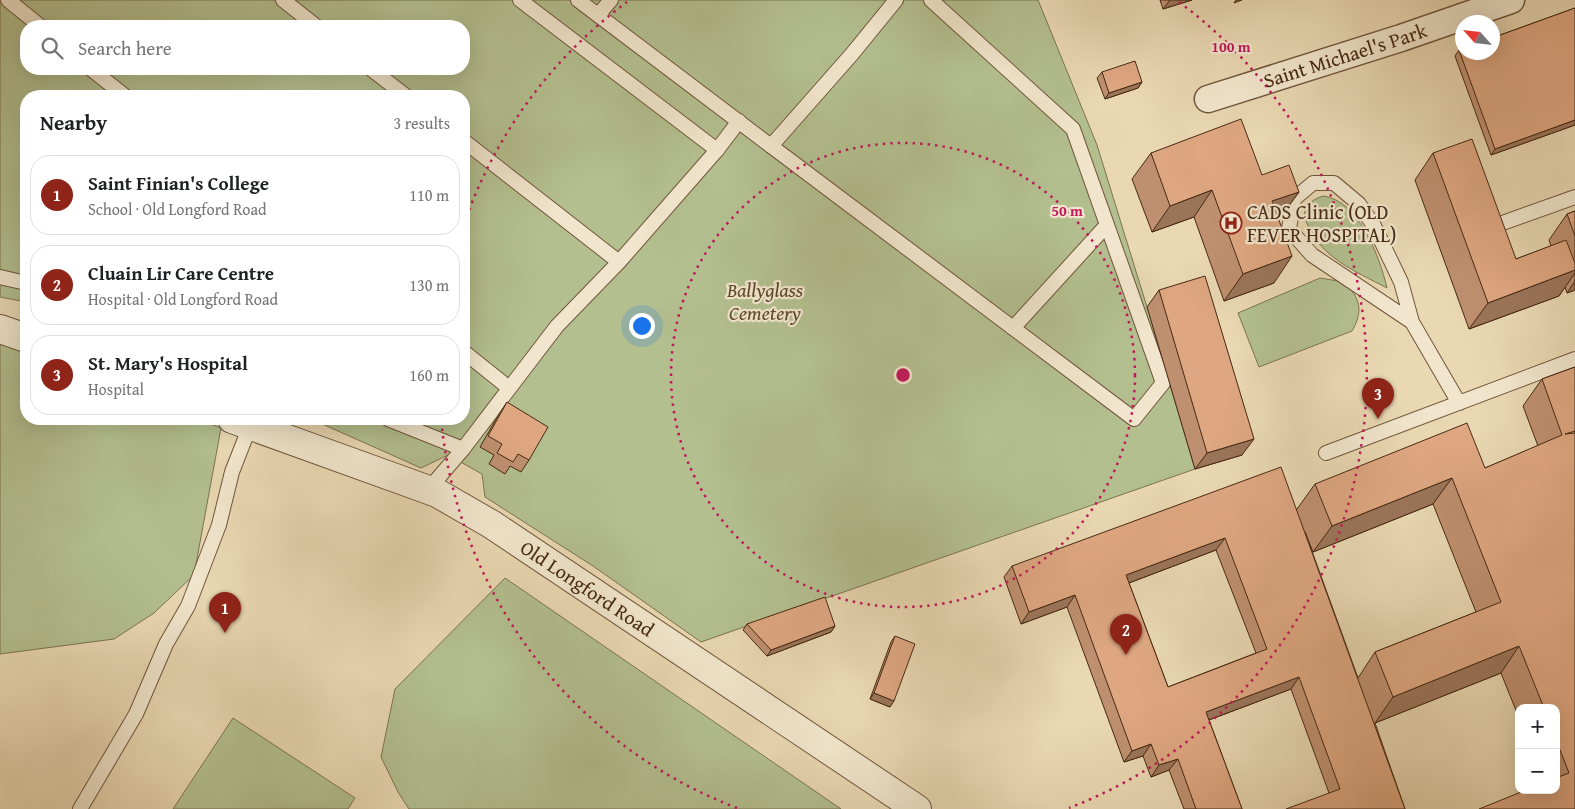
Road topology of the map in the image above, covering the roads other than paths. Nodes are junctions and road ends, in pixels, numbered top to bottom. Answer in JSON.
{"nodes":[{"id":1,"x":8,"y":0,"type":"edge"},
{"id":2,"x":283,"y":0,"type":"edge"},
{"id":3,"x":520,"y":0,"type":"edge"},
{"id":4,"x":578,"y":0,"type":"edge"},
{"id":5,"x":611,"y":0,"type":"edge"},
{"id":6,"x":896,"y":0,"type":"edge"},
{"id":7,"x":931,"y":0,"type":"edge"},
{"id":8,"x":1511,"y":0,"type":"edge"},
{"id":9,"x":598,"y":15,"type":"junction"},
{"id":10,"x":33,"y":20,"type":"edge"},
{"id":11,"x":308,"y":20,"type":"edge"},
{"id":12,"x":99,"y":75,"type":"edge"},
{"id":13,"x":379,"y":75,"type":"edge"},
{"id":14,"x":117,"y":90,"type":"edge"},
{"id":15,"x":398,"y":90,"type":"edge"},
{"id":16,"x":1208,"y":100,"type":"dead end"},
{"id":17,"x":739,"y":121,"type":"junction"},
{"id":18,"x":470,"y":146,"type":"edge"},
{"id":19,"x":771,"y":146,"type":"junction"},
{"id":20,"x":717,"y":150,"type":"junction"},
{"id":21,"x":1575,"y":197,"type":"edge"},
{"id":22,"x":1106,"y":226,"type":"junction"},
{"id":23,"x":1494,"y":226,"type":"edge"},
{"id":24,"x":619,"y":262,"type":"junction"},
{"id":25,"x":0,"y":277,"type":"edge"},
{"id":26,"x":20,"y":282,"type":"edge"},
{"id":27,"x":1412,"y":322,"type":"junction"},
{"id":28,"x":0,"y":328,"type":"edge"},
{"id":29,"x":1013,"y":328,"type":"junction"},
{"id":30,"x":20,"y":336,"type":"edge"},
{"id":31,"x":470,"y":357,"type":"edge"},
{"id":32,"x":1575,"y":359,"type":"edge"},
{"id":33,"x":509,"y":388,"type":"junction"},
{"id":34,"x":1459,"y":403,"type":"junction"},
{"id":35,"x":240,"y":425,"type":"edge"},
{"id":36,"x":249,"y":425,"type":"edge"},
{"id":37,"x":403,"y":425,"type":"edge"},
{"id":38,"x":464,"y":449,"type":"junction"},
{"id":39,"x":1326,"y":453,"type":"dead end"},
{"id":40,"x":428,"y":490,"type":"junction"},
{"id":41,"x":80,"y":809,"type":"edge"},
{"id":42,"x":917,"y":809,"type":"edge"}],
"edges":[{"from":1,"to":10,"type":"lane"},
{"from":2,"to":11,"type":"lane"},
{"from":3,"to":20,"type":"lane"},
{"from":4,"to":9,"type":"lane"},
{"from":5,"to":9,"type":"lane"},
{"from":6,"to":19,"type":"lane"},
{"from":7,"to":22,"type":"lane"},
{"from":8,"to":16,"type":"street","name":"Saint Michael's Park"},
{"from":9,"to":17,"type":"lane"},
{"from":12,"to":14,"type":"lane"},
{"from":13,"to":15,"type":"lane"},
{"from":17,"to":19,"type":"lane"},
{"from":17,"to":20,"type":"lane"},
{"from":18,"to":24,"type":"lane"},
{"from":19,"to":29,"type":"lane"},
{"from":20,"to":24,"type":"lane"},
{"from":21,"to":23,"type":"lane"},
{"from":22,"to":29,"type":"lane"},
{"from":22,"to":29,"type":"lane"},
{"from":24,"to":33,"type":"lane"},
{"from":25,"to":26,"type":"lane"},
{"from":27,"to":27,"type":"lane"},
{"from":27,"to":34,"type":"lane"},
{"from":28,"to":30,"type":"street"},
{"from":31,"to":33,"type":"lane"},
{"from":32,"to":34,"type":"lane"},
{"from":33,"to":38,"type":"lane"},
{"from":34,"to":39,"type":"lane"},
{"from":35,"to":41,"type":"lane"},
{"from":36,"to":40,"type":"street","name":"Old Longford Road"},
{"from":37,"to":38,"type":"lane"},
{"from":38,"to":40,"type":"lane"},
{"from":40,"to":42,"type":"street","name":"Old Longford Road"}]}
